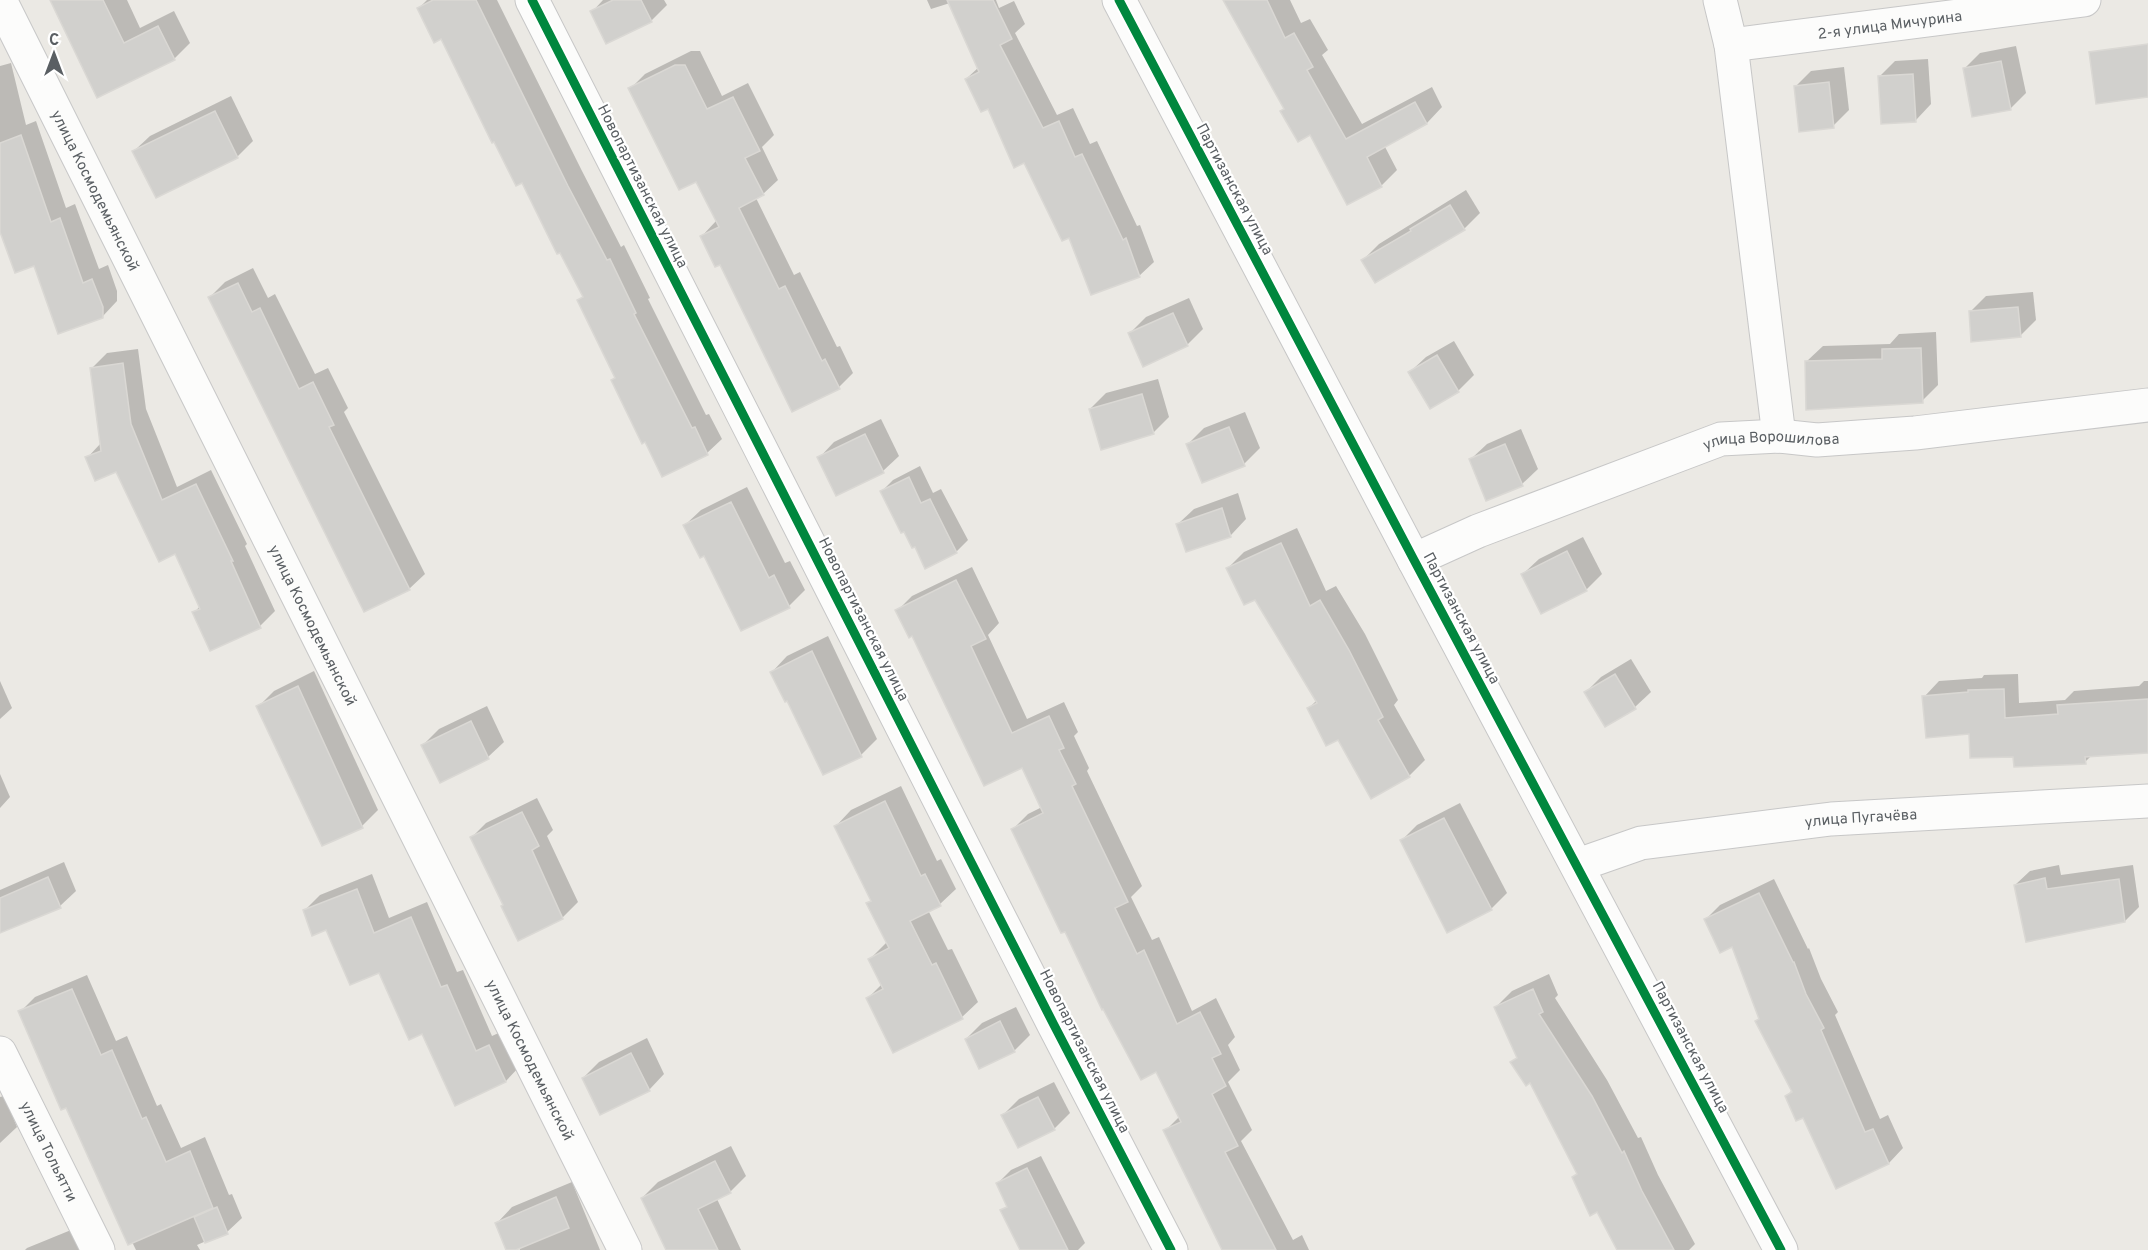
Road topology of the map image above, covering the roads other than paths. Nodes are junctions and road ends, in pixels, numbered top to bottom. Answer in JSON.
{"nodes":[{"id":1,"x":0,"y":0,"type":"edge"},
{"id":2,"x":532,"y":0,"type":"edge"},
{"id":3,"x":1119,"y":0,"type":"edge"},
{"id":4,"x":1719,"y":0,"type":"edge"},
{"id":5,"x":2084,"y":0,"type":"edge"},
{"id":6,"x":1731,"y":45,"type":"junction"},
{"id":7,"x":2148,"y":405,"type":"edge"},
{"id":8,"x":1779,"y":436,"type":"junction"},
{"id":9,"x":1414,"y":560,"type":"junction"},
{"id":10,"x":2148,"y":801,"type":"edge"},
{"id":11,"x":1578,"y":865,"type":"junction"},
{"id":12,"x":0,"y":1053,"type":"edge"},
{"id":13,"x":98,"y":1250,"type":"edge"},
{"id":14,"x":625,"y":1250,"type":"edge"},
{"id":15,"x":1171,"y":1250,"type":"edge"},
{"id":16,"x":1781,"y":1250,"type":"edge"}],
"edges":[{"from":1,"to":14,"type":"street","name":"улица Космодемьянской"},
{"from":2,"to":15,"type":"street","name":"Новопартизанская улица"},
{"from":3,"to":9,"type":"street","name":"Партизанская улица"},
{"from":4,"to":6,"type":"street"},
{"from":5,"to":6,"type":"street","name":"2-я улица Мичурина"},
{"from":6,"to":8,"type":"street"},
{"from":7,"to":8,"type":"street","name":"улица Ворошилова"},
{"from":8,"to":9,"type":"street","name":"улица Ворошилова"},
{"from":9,"to":11,"type":"street","name":"Партизанская улица"},
{"from":10,"to":11,"type":"street","name":"улица Пугачёва"},
{"from":11,"to":16,"type":"street","name":"Партизанская улица"},
{"from":12,"to":13,"type":"street","name":"улица Тольятти"}]}
